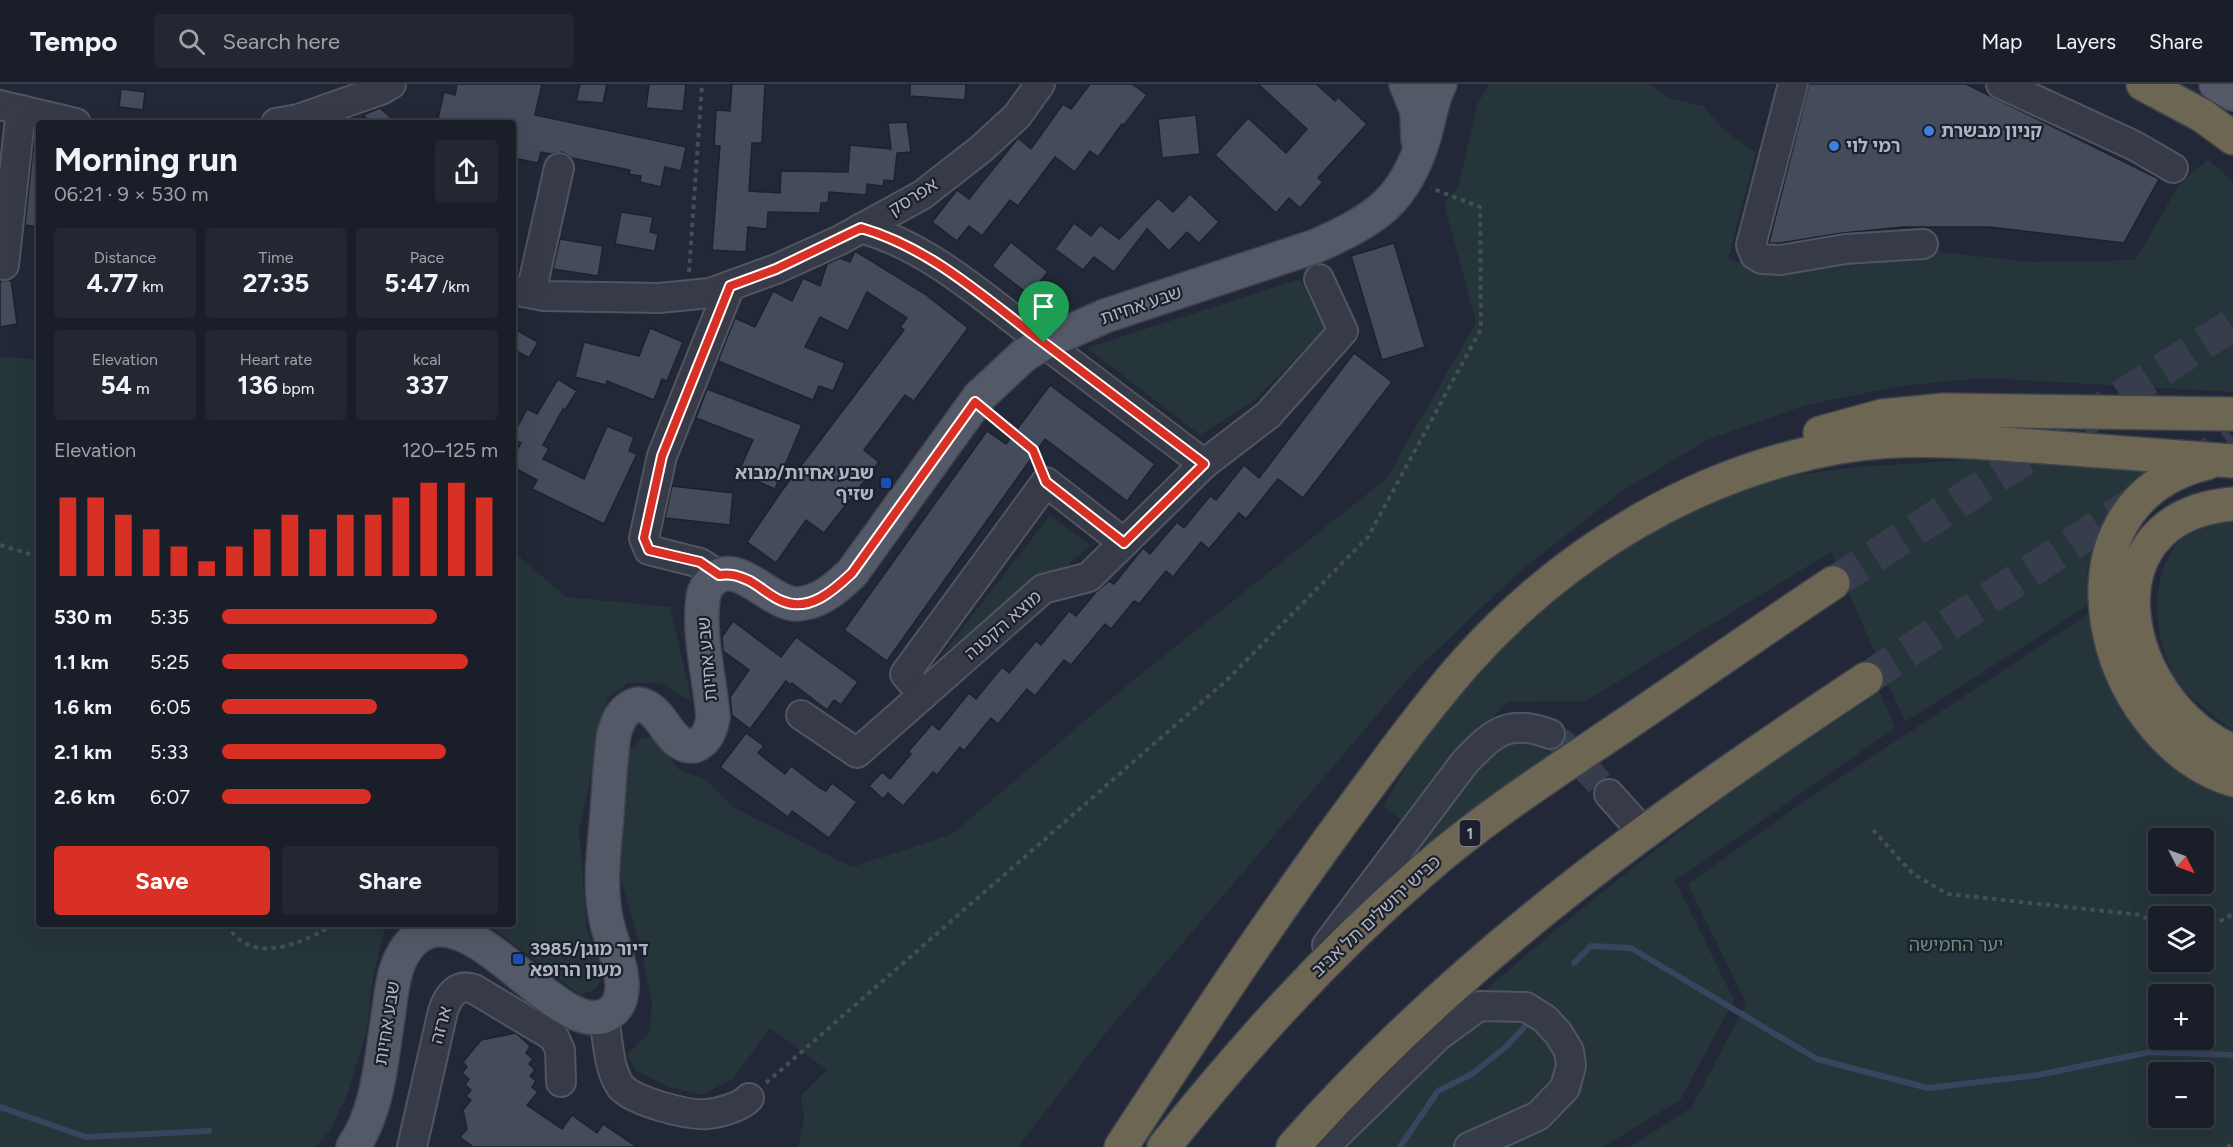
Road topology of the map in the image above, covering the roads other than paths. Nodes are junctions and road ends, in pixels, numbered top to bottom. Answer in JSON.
{"nodes":[{"id":1,"x":1040,"y":84,"type":"edge"},
{"id":2,"x":1406,"y":84,"type":"edge"},
{"id":3,"x":1440,"y":84,"type":"edge"},
{"id":4,"x":1793,"y":84,"type":"edge"},
{"id":5,"x":2001,"y":84,"type":"edge"},
{"id":6,"x":2143,"y":84,"type":"edge"},
{"id":7,"x":2216,"y":84,"type":"edge"},
{"id":8,"x":380,"y":86,"type":"edge"},
{"id":9,"x":2233,"y":94,"type":"edge"},
{"id":10,"x":10,"y":107,"type":"edge"},
{"id":11,"x":64,"y":120,"type":"edge"},
{"id":12,"x":289,"y":120,"type":"edge"},
{"id":13,"x":2233,"y":138,"type":"edge"},
{"id":14,"x":1419,"y":154,"type":"junction"},
{"id":15,"x":559,"y":168,"type":"dead end"},
{"id":16,"x":2173,"y":168,"type":"dead end"},
{"id":17,"x":861,"y":228,"type":"junction"},
{"id":18,"x":1923,"y":244,"type":"dead end"},
{"id":19,"x":4,"y":265,"type":"dead end"},
{"id":20,"x":1319,"y":279,"type":"dead end"},
{"id":21,"x":730,"y":286,"type":"junction"},
{"id":22,"x":522,"y":292,"type":"edge"},
{"id":23,"x":1044,"y":343,"type":"junction"},
{"id":24,"x":2233,"y":414,"type":"edge"},
{"id":25,"x":2233,"y":461,"type":"edge"},
{"id":26,"x":1204,"y":464,"type":"junction"},
{"id":27,"x":2233,"y":504,"type":"edge"},
{"id":28,"x":1634,"y":524,"type":"junction"},
{"id":29,"x":1124,"y":543,"type":"junction"},
{"id":30,"x":719,"y":575,"type":"junction"},
{"id":31,"x":1833,"y":583,"type":"tunnel mouth"},
{"id":32,"x":1866,"y":679,"type":"tunnel mouth"},
{"id":33,"x":923,"y":695,"type":"junction"},
{"id":34,"x":801,"y":715,"type":"dead end"},
{"id":35,"x":1550,"y":734,"type":"tunnel mouth"},
{"id":36,"x":2233,"y":751,"type":"edge"},
{"id":37,"x":2233,"y":780,"type":"edge"},
{"id":38,"x":1609,"y":794,"type":"tunnel mouth"},
{"id":39,"x":1643,"y":832,"type":"junction"},
{"id":40,"x":1276,"y":1013,"type":"junction"},
{"id":41,"x":603,"y":1016,"type":"junction"},
{"id":42,"x":561,"y":1082,"type":"dead end"},
{"id":43,"x":749,"y":1098,"type":"road end"},
{"id":44,"x":353,"y":1147,"type":"edge"},
{"id":45,"x":412,"y":1147,"type":"edge"},
{"id":46,"x":1121,"y":1147,"type":"edge"},
{"id":47,"x":1164,"y":1147,"type":"edge"},
{"id":48,"x":1293,"y":1147,"type":"edge"},
{"id":49,"x":1324,"y":1147,"type":"edge"},
{"id":50,"x":1469,"y":1147,"type":"edge"}],
"edges":[{"from":1,"to":17,"type":"street","name":"אפרסק"},
{"from":2,"to":14,"type":"main road","name":"שבע אחיות"},
{"from":3,"to":14,"type":"main road","name":"שבע אחיות"},
{"from":4,"to":18,"type":"street"},
{"from":5,"to":16,"type":"street"},
{"from":6,"to":13,"type":"highway"},
{"from":7,"to":9,"type":"main road"},
{"from":8,"to":12,"type":"street"},
{"from":10,"to":11,"type":"street"},
{"from":10,"to":19,"type":"street"},
{"from":14,"to":23,"type":"main road","name":"שבע אחיות"},
{"from":15,"to":22,"type":"street"},
{"from":17,"to":21,"type":"street","name":"אפרסק"},
{"from":17,"to":23,"type":"street"},
{"from":20,"to":26,"type":"street","name":"מוצא הקטנה"},
{"from":21,"to":22,"type":"street","name":"אפרסק"},
{"from":21,"to":30,"type":"street"},
{"from":23,"to":26,"type":"street"},
{"from":23,"to":30,"type":"main road","name":"שבע אחיות"},
{"from":24,"to":28,"type":"highway"},
{"from":25,"to":28,"type":"highway"},
{"from":25,"to":37,"type":"highway"},
{"from":26,"to":29,"type":"street","name":"מוצא הקטנה"},
{"from":27,"to":36,"type":"highway"},
{"from":28,"to":46,"type":"highway"},
{"from":29,"to":33,"type":"street","name":"מוצא הקטנה"},
{"from":29,"to":33,"type":"street"},
{"from":30,"to":41,"type":"main road","name":"שבע אחיות"},
{"from":31,"to":40,"type":"highway","name":"כביש ירושלים תל אביב","number":"1"},
{"from":32,"to":39,"type":"highway"},
{"from":33,"to":34,"type":"street","name":"מוצא הקטנה"},
{"from":35,"to":40,"type":"street"},
{"from":38,"to":39,"type":"street"},
{"from":39,"to":48,"type":"highway"},
{"from":40,"to":47,"type":"highway","name":"כביש ירושלים תל אביב","number":"1"},
{"from":41,"to":43,"type":"street"},
{"from":41,"to":44,"type":"main road","name":"שבע אחיות"},
{"from":42,"to":45,"type":"street","name":"ארזה"},
{"from":49,"to":50,"type":"street"}]}
